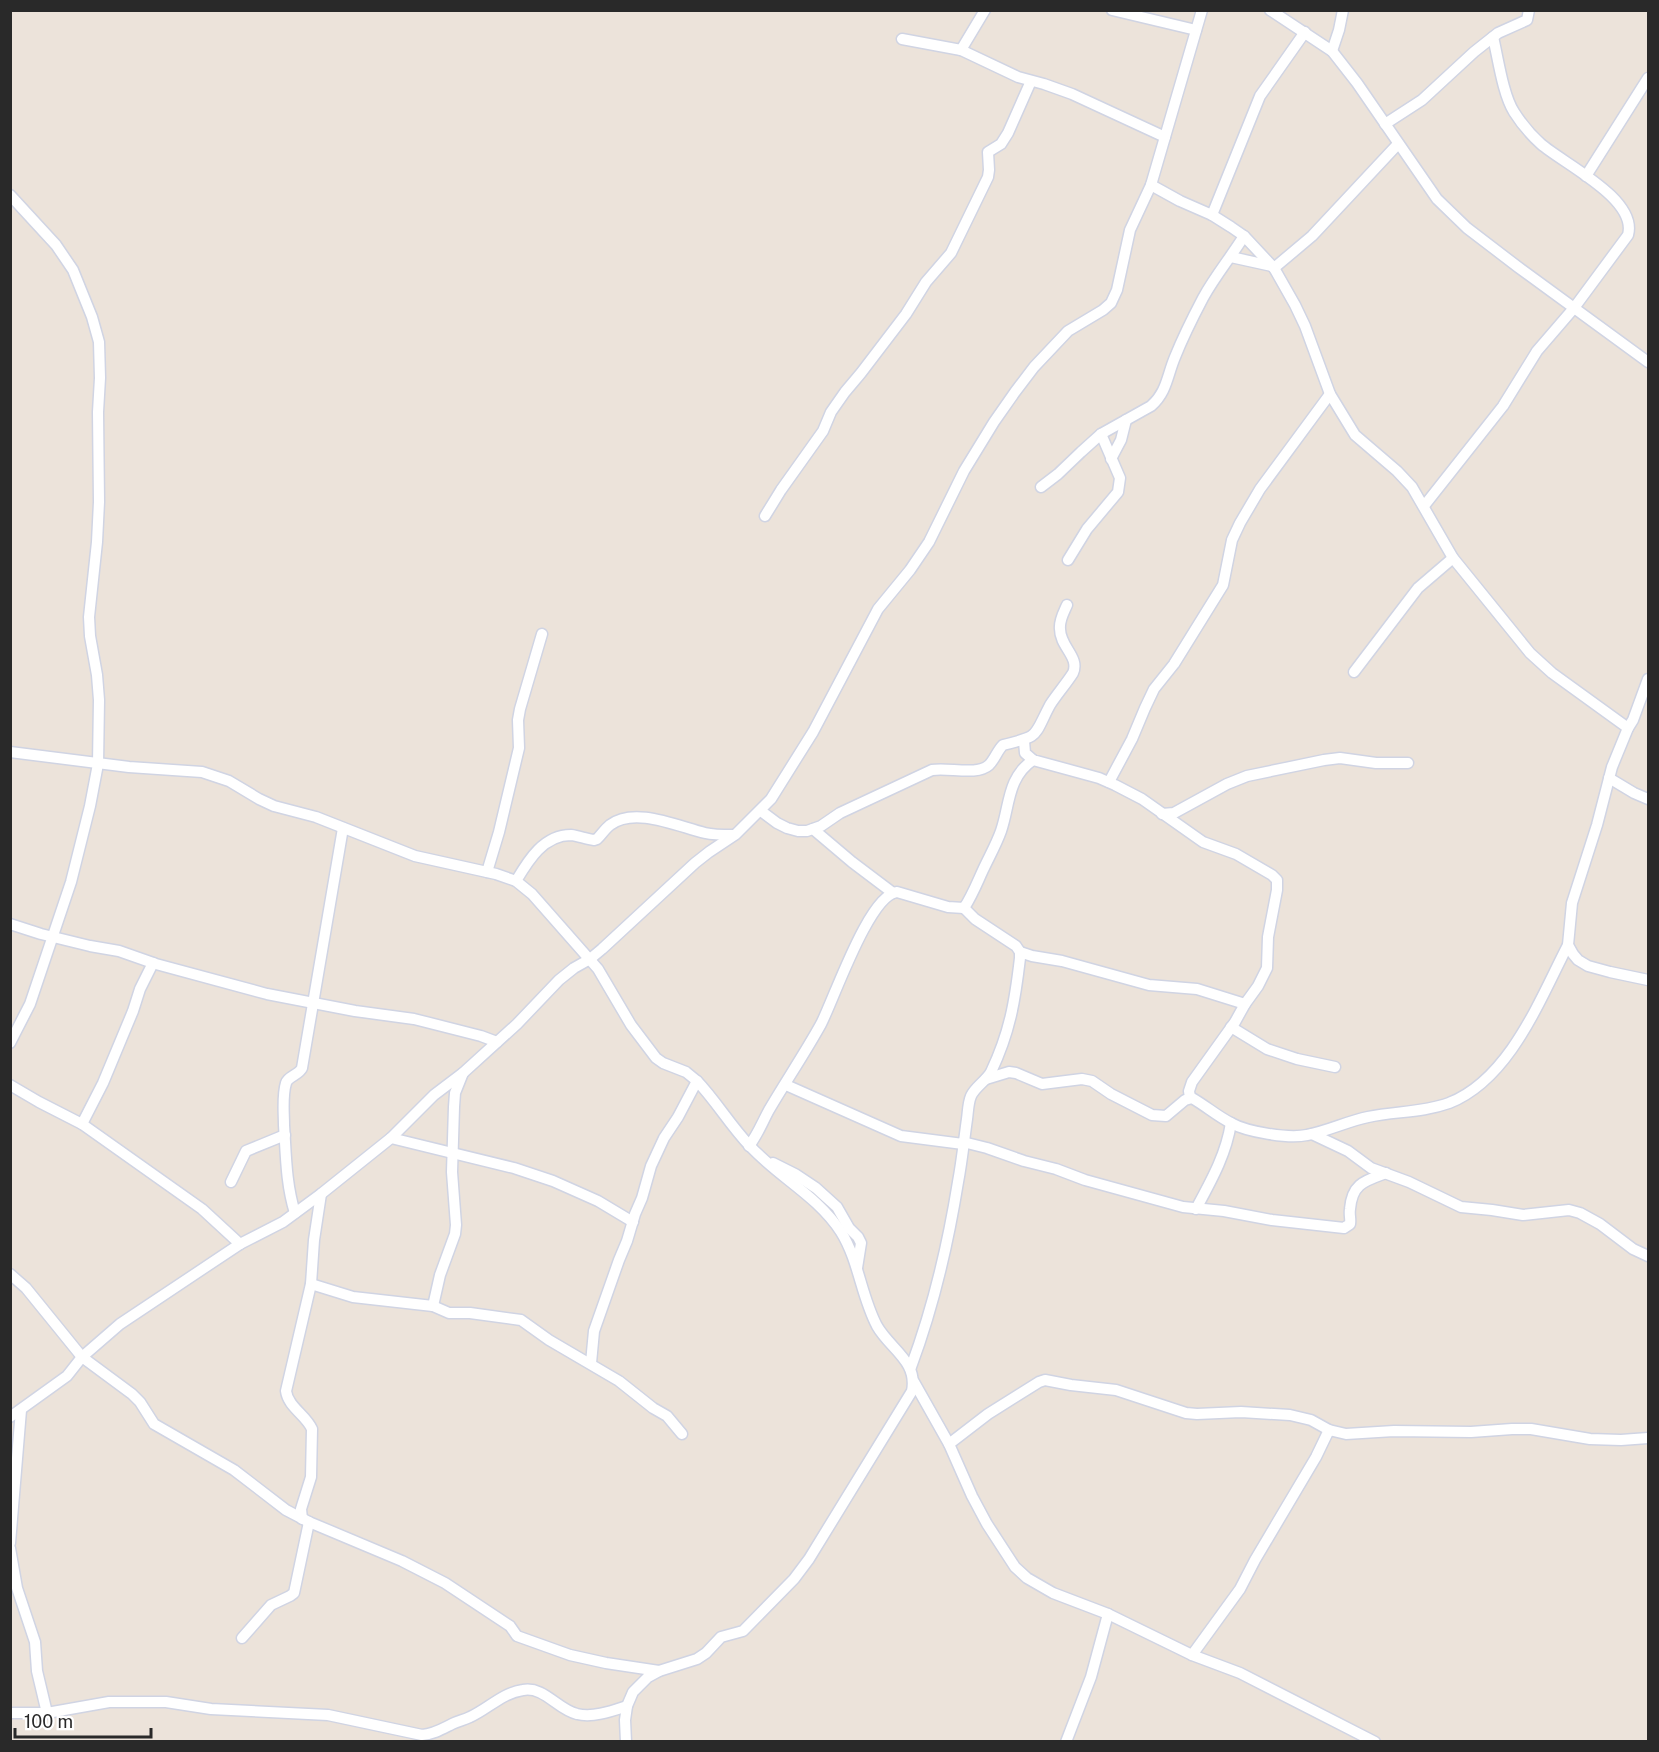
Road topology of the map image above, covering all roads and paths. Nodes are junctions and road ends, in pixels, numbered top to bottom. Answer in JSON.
{"nodes":[{"id":1,"x":985,"y":10,"type":"edge"},
{"id":2,"x":1112,"y":10,"type":"edge"},
{"id":3,"x":1202,"y":10,"type":"edge"},
{"id":4,"x":1270,"y":10,"type":"edge"},
{"id":5,"x":1343,"y":10,"type":"edge"},
{"id":6,"x":1528,"y":10,"type":"edge"},
{"id":7,"x":1196,"y":30,"type":"junction"},
{"id":8,"x":1305,"y":32,"type":"junction"},
{"id":9,"x":1493,"y":37,"type":"junction"},
{"id":10,"x":902,"y":39,"type":"dead end"},
{"id":11,"x":961,"y":50,"type":"junction"},
{"id":12,"x":1332,"y":51,"type":"junction"},
{"id":13,"x":1648,"y":78,"type":"edge"},
{"id":14,"x":1032,"y":81,"type":"junction"},
{"id":15,"x":1385,"y":124,"type":"junction"},
{"id":16,"x":1165,"y":136,"type":"junction"},
{"id":17,"x":1398,"y":144,"type":"junction"},
{"id":18,"x":1586,"y":176,"type":"junction"},
{"id":19,"x":1151,"y":185,"type":"junction"},
{"id":20,"x":10,"y":195,"type":"edge"},
{"id":21,"x":1212,"y":215,"type":"junction"},
{"id":22,"x":1244,"y":236,"type":"junction"},
{"id":23,"x":1231,"y":257,"type":"junction"},
{"id":24,"x":1273,"y":267,"type":"junction"},
{"id":25,"x":1574,"y":308,"type":"junction"},
{"id":26,"x":1648,"y":362,"type":"edge"},
{"id":27,"x":1330,"y":394,"type":"junction"},
{"id":28,"x":1126,"y":420,"type":"junction"},
{"id":29,"x":1101,"y":434,"type":"junction"},
{"id":30,"x":1111,"y":459,"type":"junction"},
{"id":31,"x":1041,"y":487,"type":"dead end"},
{"id":32,"x":1424,"y":506,"type":"junction"},
{"id":33,"x":765,"y":516,"type":"dead end"},
{"id":34,"x":1453,"y":558,"type":"junction"},
{"id":35,"x":1068,"y":560,"type":"dead end"},
{"id":36,"x":1066,"y":605,"type":"dead end"},
{"id":37,"x":542,"y":634,"type":"dead end"},
{"id":38,"x":1354,"y":672,"type":"dead end"},
{"id":39,"x":1648,"y":679,"type":"edge"},
{"id":40,"x":1628,"y":728,"type":"junction"},
{"id":41,"x":1024,"y":741,"type":"junction"},
{"id":42,"x":10,"y":752,"type":"edge"},
{"id":43,"x":1033,"y":760,"type":"junction"},
{"id":44,"x":1408,"y":763,"type":"dead end"},
{"id":45,"x":98,"y":764,"type":"junction"},
{"id":46,"x":1609,"y":778,"type":"junction"},
{"id":47,"x":1109,"y":782,"type":"junction"},
{"id":48,"x":1648,"y":799,"type":"edge"},
{"id":49,"x":761,"y":811,"type":"junction"},
{"id":50,"x":1161,"y":814,"type":"junction"},
{"id":51,"x":343,"y":828,"type":"junction"},
{"id":52,"x":813,"y":829,"type":"junction"},
{"id":53,"x":736,"y":834,"type":"junction"},
{"id":54,"x":487,"y":872,"type":"junction"},
{"id":55,"x":516,"y":881,"type":"junction"},
{"id":56,"x":893,"y":893,"type":"junction"},
{"id":57,"x":964,"y":908,"type":"junction"},
{"id":58,"x":10,"y":924,"type":"edge"},
{"id":59,"x":54,"y":937,"type":"junction"},
{"id":60,"x":1568,"y":945,"type":"junction"},
{"id":61,"x":1020,"y":952,"type":"junction"},
{"id":62,"x":590,"y":959,"type":"junction"},
{"id":63,"x":153,"y":963,"type":"junction"},
{"id":64,"x":1648,"y":980,"type":"edge"},
{"id":65,"x":313,"y":1002,"type":"junction"},
{"id":66,"x":1245,"y":1004,"type":"junction"},
{"id":67,"x":1231,"y":1027,"type":"junction"},
{"id":68,"x":497,"y":1042,"type":"junction"},
{"id":69,"x":10,"y":1043,"type":"edge"},
{"id":70,"x":1335,"y":1067,"type":"dead end"},
{"id":71,"x":463,"y":1073,"type":"junction"},
{"id":72,"x":987,"y":1079,"type":"junction"},
{"id":73,"x":697,"y":1081,"type":"junction"},
{"id":74,"x":10,"y":1085,"type":"edge"},
{"id":75,"x":786,"y":1085,"type":"junction"},
{"id":76,"x":1190,"y":1098,"type":"junction"},
{"id":77,"x":1231,"y":1123,"type":"junction"},
{"id":78,"x":82,"y":1124,"type":"junction"},
{"id":79,"x":1311,"y":1134,"type":"junction"},
{"id":80,"x":285,"y":1135,"type":"junction"},
{"id":81,"x":390,"y":1138,"type":"junction"},
{"id":82,"x":963,"y":1143,"type":"junction"},
{"id":83,"x":749,"y":1146,"type":"junction"},
{"id":84,"x":452,"y":1152,"type":"junction"},
{"id":85,"x":1386,"y":1173,"type":"junction"},
{"id":86,"x":231,"y":1182,"type":"dead end"},
{"id":87,"x":321,"y":1194,"type":"junction"},
{"id":88,"x":1196,"y":1209,"type":"junction"},
{"id":89,"x":296,"y":1213,"type":"junction"},
{"id":90,"x":633,"y":1222,"type":"junction"},
{"id":91,"x":240,"y":1244,"type":"junction"},
{"id":92,"x":1648,"y":1256,"type":"edge"},
{"id":93,"x":10,"y":1274,"type":"edge"},
{"id":94,"x":311,"y":1284,"type":"junction"},
{"id":95,"x":433,"y":1306,"type":"junction"},
{"id":96,"x":82,"y":1357,"type":"junction"},
{"id":97,"x":591,"y":1363,"type":"junction"},
{"id":98,"x":911,"y":1367,"type":"junction"},
{"id":99,"x":914,"y":1382,"type":"junction"},
{"id":100,"x":21,"y":1410,"type":"junction"},
{"id":101,"x":10,"y":1417,"type":"edge"},
{"id":102,"x":1329,"y":1430,"type":"junction"},
{"id":103,"x":682,"y":1434,"type":"dead end"},
{"id":104,"x":1648,"y":1438,"type":"edge"},
{"id":105,"x":949,"y":1444,"type":"junction"},
{"id":106,"x":305,"y":1521,"type":"junction"},
{"id":107,"x":10,"y":1543,"type":"edge"},
{"id":108,"x":10,"y":1548,"type":"edge"},
{"id":109,"x":1108,"y":1614,"type":"junction"},
{"id":110,"x":242,"y":1638,"type":"dead end"},
{"id":111,"x":1192,"y":1655,"type":"junction"},
{"id":112,"x":659,"y":1671,"type":"junction"},
{"id":113,"x":627,"y":1706,"type":"junction"},
{"id":114,"x":10,"y":1713,"type":"edge"},
{"id":115,"x":46,"y":1713,"type":"junction"},
{"id":116,"x":626,"y":1742,"type":"edge"},
{"id":117,"x":1066,"y":1742,"type":"edge"},
{"id":118,"x":1375,"y":1742,"type":"edge"}],
"edges":[{"from":1,"to":11,"type":"street"},
{"from":2,"to":7,"type":"street"},
{"from":3,"to":7,"type":"street"},
{"from":4,"to":8,"type":"street"},
{"from":5,"to":12,"type":"street"},
{"from":6,"to":9,"type":"street"},
{"from":7,"to":16,"type":"street"},
{"from":8,"to":12,"type":"street"},
{"from":8,"to":21,"type":"street"},
{"from":9,"to":15,"type":"street"},
{"from":9,"to":18,"type":"street"},
{"from":10,"to":11,"type":"street"},
{"from":11,"to":14,"type":"street"},
{"from":12,"to":15,"type":"street"},
{"from":13,"to":18,"type":"street"},
{"from":14,"to":16,"type":"street"},
{"from":14,"to":33,"type":"street"},
{"from":15,"to":17,"type":"street"},
{"from":16,"to":19,"type":"street"},
{"from":17,"to":24,"type":"street"},
{"from":17,"to":25,"type":"street"},
{"from":18,"to":25,"type":"street"},
{"from":19,"to":21,"type":"street"},
{"from":19,"to":49,"type":"street"},
{"from":20,"to":45,"type":"street"},
{"from":21,"to":22,"type":"street"},
{"from":22,"to":23,"type":"street"},
{"from":22,"to":24,"type":"street"},
{"from":23,"to":24,"type":"street"},
{"from":23,"to":28,"type":"street"},
{"from":24,"to":27,"type":"street"},
{"from":25,"to":26,"type":"street"},
{"from":25,"to":32,"type":"street"},
{"from":27,"to":32,"type":"street"},
{"from":27,"to":47,"type":"street"},
{"from":28,"to":29,"type":"street"},
{"from":28,"to":30,"type":"street"},
{"from":29,"to":30,"type":"street"},
{"from":29,"to":31,"type":"street"},
{"from":30,"to":35,"type":"street"},
{"from":32,"to":34,"type":"street"},
{"from":34,"to":38,"type":"street"},
{"from":34,"to":40,"type":"street"},
{"from":36,"to":41,"type":"street"},
{"from":37,"to":54,"type":"street"},
{"from":39,"to":40,"type":"street"},
{"from":40,"to":46,"type":"street"},
{"from":41,"to":43,"type":"street"},
{"from":41,"to":52,"type":"street"},
{"from":42,"to":45,"type":"street"},
{"from":43,"to":47,"type":"street"},
{"from":43,"to":57,"type":"street"},
{"from":44,"to":50,"type":"street"},
{"from":45,"to":51,"type":"street"},
{"from":45,"to":59,"type":"street"},
{"from":46,"to":48,"type":"street"},
{"from":46,"to":60,"type":"street"},
{"from":47,"to":50,"type":"street"},
{"from":49,"to":52,"type":"street"},
{"from":49,"to":53,"type":"street"},
{"from":50,"to":66,"type":"street"},
{"from":51,"to":54,"type":"street"},
{"from":51,"to":65,"type":"street"},
{"from":52,"to":56,"type":"street"},
{"from":53,"to":55,"type":"street"},
{"from":53,"to":62,"type":"street"},
{"from":54,"to":55,"type":"street"},
{"from":55,"to":62,"type":"street"},
{"from":56,"to":57,"type":"street"},
{"from":56,"to":75,"type":"street"},
{"from":57,"to":61,"type":"street"},
{"from":58,"to":59,"type":"street"},
{"from":59,"to":63,"type":"street"},
{"from":59,"to":69,"type":"street"},
{"from":60,"to":64,"type":"street"},
{"from":60,"to":79,"type":"street"},
{"from":61,"to":66,"type":"street"},
{"from":61,"to":72,"type":"street"},
{"from":62,"to":68,"type":"street"},
{"from":62,"to":73,"type":"street"},
{"from":63,"to":65,"type":"street"},
{"from":63,"to":78,"type":"street"},
{"from":65,"to":68,"type":"street"},
{"from":65,"to":80,"type":"street"},
{"from":66,"to":67,"type":"street"},
{"from":67,"to":70,"type":"street"},
{"from":67,"to":76,"type":"street"},
{"from":68,"to":71,"type":"street"},
{"from":71,"to":81,"type":"street"},
{"from":71,"to":84,"type":"street"},
{"from":72,"to":76,"type":"street"},
{"from":72,"to":82,"type":"street"},
{"from":73,"to":83,"type":"street"},
{"from":73,"to":90,"type":"street"},
{"from":74,"to":78,"type":"street"},
{"from":75,"to":82,"type":"street"},
{"from":75,"to":83,"type":"street"},
{"from":76,"to":77,"type":"street"},
{"from":77,"to":79,"type":"street"},
{"from":77,"to":88,"type":"street"},
{"from":78,"to":91,"type":"street"},
{"from":79,"to":85,"type":"street"},
{"from":80,"to":86,"type":"street"},
{"from":80,"to":89,"type":"street"},
{"from":81,"to":84,"type":"street"},
{"from":81,"to":87,"type":"street"},
{"from":82,"to":88,"type":"street"},
{"from":82,"to":98,"type":"street"},
{"from":83,"to":98,"type":"street"},
{"from":84,"to":90,"type":"street"},
{"from":84,"to":95,"type":"street"},
{"from":85,"to":88,"type":"street"},
{"from":85,"to":92,"type":"street"},
{"from":87,"to":89,"type":"street"},
{"from":87,"to":94,"type":"street"},
{"from":89,"to":91,"type":"street"},
{"from":90,"to":97,"type":"street"},
{"from":91,"to":96,"type":"street"},
{"from":93,"to":96,"type":"street"},
{"from":94,"to":95,"type":"street"},
{"from":94,"to":106,"type":"street"},
{"from":95,"to":97,"type":"street"},
{"from":96,"to":100,"type":"street"},
{"from":96,"to":106,"type":"street"},
{"from":97,"to":103,"type":"street"},
{"from":98,"to":99,"type":"street"},
{"from":99,"to":105,"type":"street"},
{"from":99,"to":112,"type":"street"},
{"from":100,"to":101,"type":"street"},
{"from":100,"to":107,"type":"street"},
{"from":102,"to":104,"type":"street"},
{"from":102,"to":105,"type":"street"},
{"from":102,"to":111,"type":"street"},
{"from":105,"to":109,"type":"street"},
{"from":106,"to":110,"type":"street"},
{"from":106,"to":112,"type":"street"},
{"from":108,"to":115,"type":"street"},
{"from":109,"to":111,"type":"street"},
{"from":109,"to":117,"type":"street"},
{"from":111,"to":118,"type":"street"},
{"from":112,"to":113,"type":"street"},
{"from":113,"to":115,"type":"street"},
{"from":113,"to":116,"type":"street"},
{"from":114,"to":115,"type":"street"}]}
